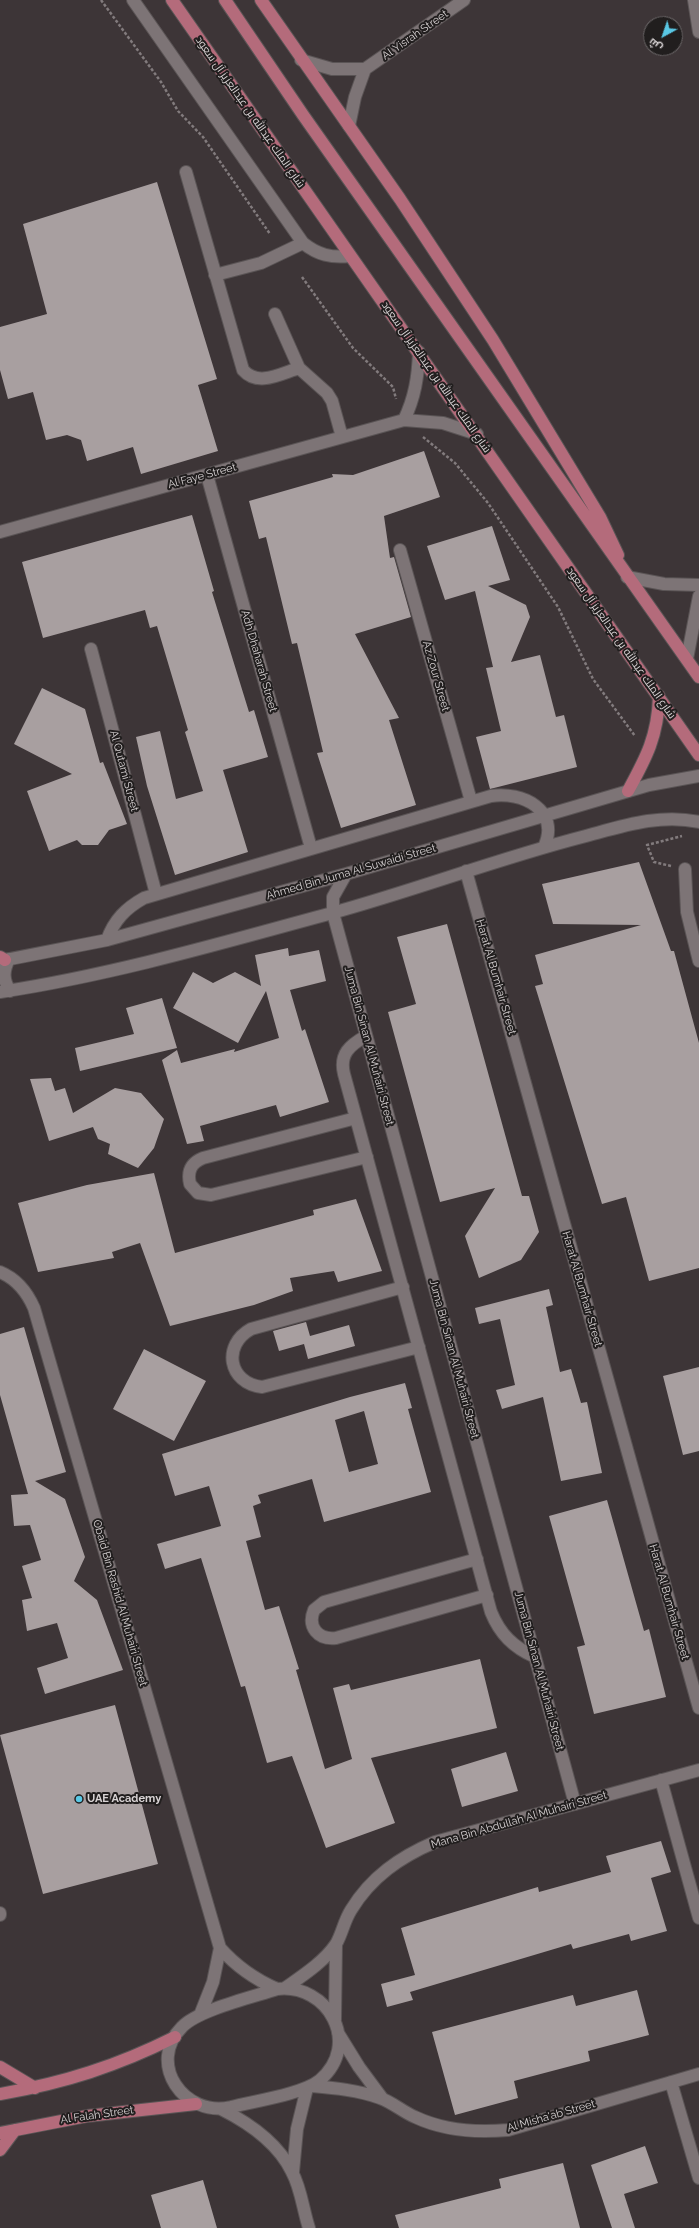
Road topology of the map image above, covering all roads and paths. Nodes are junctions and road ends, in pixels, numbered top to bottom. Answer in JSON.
{"nodes":[{"id":1,"x":101,"y":0,"type":"edge"},
{"id":2,"x":133,"y":0,"type":"edge"},
{"id":3,"x":172,"y":0,"type":"edge"},
{"id":4,"x":225,"y":0,"type":"edge"},
{"id":5,"x":261,"y":0,"type":"edge"},
{"id":6,"x":464,"y":0,"type":"edge"},
{"id":7,"x":694,"y":0,"type":"edge"},
{"id":8,"x":699,"y":32,"type":"edge"},
{"id":9,"x":301,"y":60,"type":"junction"},
{"id":10,"x":365,"y":69,"type":"junction"},
{"id":11,"x":349,"y":126,"type":"junction"},
{"id":12,"x":186,"y":172,"type":"dead end"},
{"id":13,"x":270,"y":234,"type":"dead end"},
{"id":14,"x":303,"y":243,"type":"junction"},
{"id":15,"x":350,"y":256,"type":"junction"},
{"id":16,"x":215,"y":275,"type":"junction"},
{"id":17,"x":302,"y":277,"type":"dead end"},
{"id":18,"x":275,"y":314,"type":"dead end"},
{"id":19,"x":419,"y":352,"type":"junction"},
{"id":20,"x":299,"y":368,"type":"junction"},
{"id":21,"x":393,"y":387,"type":"dead end"},
{"id":22,"x":404,"y":420,"type":"junction"},
{"id":23,"x":477,"y":434,"type":"junction"},
{"id":24,"x":420,"y":435,"type":"dead end"},
{"id":25,"x":342,"y":437,"type":"junction"},
{"id":26,"x":207,"y":475,"type":"junction"},
{"id":27,"x":0,"y":532,"type":"edge"},
{"id":28,"x":400,"y":550,"type":"dead end"},
{"id":29,"x":627,"y":577,"type":"junction"},
{"id":30,"x":699,"y":585,"type":"edge"},
{"id":31,"x":699,"y":596,"type":"edge"},
{"id":32,"x":91,"y":649,"type":"dead end"},
{"id":33,"x":687,"y":659,"type":"junction"},
{"id":34,"x":699,"y":677,"type":"edge"},
{"id":35,"x":659,"y":696,"type":"junction"},
{"id":36,"x":635,"y":736,"type":"dead end"},
{"id":37,"x":699,"y":755,"type":"edge"},
{"id":38,"x":699,"y":776,"type":"edge"},
{"id":39,"x":628,"y":791,"type":"junction"},
{"id":40,"x":471,"y":801,"type":"junction"},
{"id":41,"x":545,"y":816,"type":"junction"},
{"id":42,"x":699,"y":822,"type":"edge"},
{"id":43,"x":686,"y":835,"type":"dead end"},
{"id":44,"x":544,"y":847,"type":"junction"},
{"id":45,"x":311,"y":848,"type":"junction"},
{"id":46,"x":685,"y":869,"type":"joint"},
{"id":47,"x":466,"y":871,"type":"junction"},
{"id":48,"x":346,"y":874,"type":"junction"},
{"id":49,"x":156,"y":894,"type":"junction"},
{"id":50,"x":332,"y":913,"type":"junction"},
{"id":51,"x":107,"y":940,"type":"junction"},
{"id":52,"x":4,"y":959,"type":"edge"},
{"id":53,"x":699,"y":961,"type":"edge"},
{"id":54,"x":5,"y":992,"type":"edge"},
{"id":55,"x":366,"y":1036,"type":"junction"},
{"id":56,"x":356,"y":1118,"type":"junction"},
{"id":57,"x":367,"y":1157,"type":"junction"},
{"id":58,"x":0,"y":1272,"type":"edge"},
{"id":59,"x":402,"y":1287,"type":"junction"},
{"id":60,"x":419,"y":1347,"type":"junction"},
{"id":61,"x":477,"y":1560,"type":"junction"},
{"id":62,"x":487,"y":1595,"type":"junction"},
{"id":63,"x":535,"y":1657,"type":"junction"},
{"id":64,"x":699,"y":1708,"type":"edge"},
{"id":65,"x":699,"y":1770,"type":"edge"},
{"id":66,"x":661,"y":1780,"type":"junction"},
{"id":67,"x":575,"y":1804,"type":"junction"},
{"id":68,"x":699,"y":1918,"type":"edge"},
{"id":69,"x":336,"y":1944,"type":"junction"},
{"id":70,"x":220,"y":1948,"type":"junction"},
{"id":71,"x":281,"y":1988,"type":"junction"},
{"id":72,"x":200,"y":2015,"type":"junction"},
{"id":73,"x":337,"y":2027,"type":"junction"},
{"id":74,"x":175,"y":2036,"type":"junction"},
{"id":75,"x":0,"y":2067,"type":"edge"},
{"id":76,"x":699,"y":2074,"type":"edge"},
{"id":77,"x":671,"y":2082,"type":"junction"},
{"id":78,"x":309,"y":2087,"type":"junction"},
{"id":79,"x":35,"y":2088,"type":"junction"},
{"id":80,"x":0,"y":2094,"type":"edge"},
{"id":81,"x":382,"y":2098,"type":"junction"},
{"id":82,"x":196,"y":2104,"type":"junction"},
{"id":83,"x":222,"y":2109,"type":"junction"},
{"id":84,"x":15,"y":2130,"type":"junction"},
{"id":85,"x":0,"y":2133,"type":"edge"},
{"id":86,"x":0,"y":2150,"type":"edge"},
{"id":87,"x":292,"y":2172,"type":"junction"},
{"id":88,"x":699,"y":2178,"type":"edge"},
{"id":89,"x":311,"y":2227,"type":"edge"}],
"edges":[{"from":1,"to":13,"type":"path"},
{"from":2,"to":14,"type":"street"},
{"from":3,"to":15,"type":"main road","name":"شارع الملك عبدالله بن عبدالعزيز آل سعود"},
{"from":4,"to":29,"type":"main road"},
{"from":5,"to":9,"type":"main road"},
{"from":6,"to":10,"type":"street","name":"Al Yisrah Street"},
{"from":7,"to":8,"type":"street"},
{"from":9,"to":10,"type":"street"},
{"from":9,"to":11,"type":"main road"},
{"from":10,"to":11,"type":"street"},
{"from":11,"to":29,"type":"main road"},
{"from":12,"to":16,"type":"street"},
{"from":14,"to":15,"type":"street"},
{"from":14,"to":16,"type":"street"},
{"from":15,"to":19,"type":"main road","name":"شارع الملك عبدالله بن عبدالعزيز آل سعود"},
{"from":16,"to":20,"type":"street"},
{"from":17,"to":21,"type":"path"},
{"from":18,"to":20,"type":"street"},
{"from":19,"to":22,"type":"street"},
{"from":19,"to":23,"type":"main road","name":"شارع الملك عبدالله بن عبدالعزيز آل سعود"},
{"from":20,"to":25,"type":"street"},
{"from":22,"to":23,"type":"street","name":"Al Faye Street"},
{"from":22,"to":25,"type":"street","name":"Al Faye Street"},
{"from":23,"to":35,"type":"main road","name":"شارع الملك عبدالله بن عبدالعزيز آل سعود"},
{"from":24,"to":36,"type":"path"},
{"from":25,"to":26,"type":"street","name":"Al Faye Street"},
{"from":26,"to":27,"type":"street","name":"Al Faye Street"},
{"from":26,"to":45,"type":"street","name":"Adh Dhaharah Street"},
{"from":28,"to":40,"type":"street","name":"Az Zour Street"},
{"from":29,"to":30,"type":"street"},
{"from":29,"to":33,"type":"main road"},
{"from":31,"to":33,"type":"street"},
{"from":32,"to":49,"type":"street","name":"Al Qutami Street"},
{"from":33,"to":34,"type":"main road"},
{"from":35,"to":37,"type":"main road","name":"شارع الملك عبدالله بن عبدالعزيز آل سعود"},
{"from":35,"to":39,"type":"main road"},
{"from":38,"to":39,"type":"street","name":"Ahmed Bin Juma Al Suwaidi Street"},
{"from":39,"to":41,"type":"street","name":"Ahmed Bin Juma Al Suwaidi Street"},
{"from":40,"to":41,"type":"street"},
{"from":40,"to":45,"type":"street"},
{"from":41,"to":44,"type":"street"},
{"from":41,"to":48,"type":"street","name":"Ahmed Bin Juma Al Suwaidi Street"},
{"from":42,"to":44,"type":"street"},
{"from":43,"to":46,"type":"path"},
{"from":44,"to":47,"type":"street"},
{"from":45,"to":49,"type":"street"},
{"from":46,"to":53,"type":"street"},
{"from":47,"to":50,"type":"street"},
{"from":47,"to":64,"type":"street","name":"Harat Al Bumhair Street"},
{"from":48,"to":50,"type":"street"},
{"from":48,"to":51,"type":"street","name":"Ahmed Bin Juma Al Suwaidi Street"},
{"from":49,"to":51,"type":"street"},
{"from":50,"to":54,"type":"street"},
{"from":50,"to":55,"type":"street","name":"Juma Bin Sinan Al Muhairi Street"},
{"from":51,"to":52,"type":"street","name":"Ahmed Bin Juma Al Suwaidi Street"},
{"from":52,"to":54,"type":"street"},
{"from":55,"to":56,"type":"street"},
{"from":55,"to":63,"type":"street","name":"Juma Bin Sinan Al Muhairi Street"},
{"from":56,"to":57,"type":"street"},
{"from":56,"to":57,"type":"street"},
{"from":57,"to":59,"type":"street"},
{"from":58,"to":70,"type":"street","name":"Obaid Bin Rashid Al Muhairi Street"},
{"from":59,"to":60,"type":"street"},
{"from":59,"to":60,"type":"street"},
{"from":60,"to":61,"type":"street"},
{"from":61,"to":62,"type":"street"},
{"from":61,"to":62,"type":"street"},
{"from":62,"to":63,"type":"street"},
{"from":63,"to":67,"type":"street","name":"Juma Bin Sinan Al Muhairi Street"},
{"from":65,"to":66,"type":"street","name":"Mana Bin Abdullah Al Muhairi Street"},
{"from":66,"to":67,"type":"street","name":"Mana Bin Abdullah Al Muhairi Street"},
{"from":66,"to":68,"type":"street"},
{"from":67,"to":69,"type":"street","name":"Mana Bin Abdullah Al Muhairi Street"},
{"from":69,"to":71,"type":"street","name":"Mana Bin Abdullah Al Muhairi Street"},
{"from":69,"to":73,"type":"street","name":"Mana Bin Abdullah Al Muhairi Street"},
{"from":70,"to":71,"type":"street","name":"Obaid Bin Rashid Al Muhairi Street"},
{"from":70,"to":72,"type":"street","name":"Obaid Bin Rashid Al Muhairi Street"},
{"from":71,"to":72,"type":"street"},
{"from":71,"to":73,"type":"street","name":"Obaid Bin Rashid Al Muhairi Street"},
{"from":72,"to":74,"type":"street"},
{"from":73,"to":78,"type":"street","name":"Mana Bin Abdullah Al Muhairi Street"},
{"from":73,"to":81,"type":"street","name":"Al Misha'ab Street"},
{"from":74,"to":79,"type":"main road"},
{"from":74,"to":82,"type":"street"},
{"from":75,"to":79,"type":"main road"},
{"from":76,"to":77,"type":"street","name":"Al Misha'ab Street"},
{"from":77,"to":81,"type":"street","name":"Al Misha'ab Street"},
{"from":77,"to":88,"type":"street"},
{"from":78,"to":81,"type":"street","name":"Al Misha'ab Street"},
{"from":78,"to":83,"type":"street"},
{"from":78,"to":87,"type":"street"},
{"from":79,"to":80,"type":"main road"},
{"from":82,"to":83,"type":"street"},
{"from":82,"to":84,"type":"main road","name":"Al Falah Street"},
{"from":83,"to":87,"type":"street"},
{"from":84,"to":85,"type":"main road","name":"Al Falah Street"},
{"from":84,"to":86,"type":"main road"},
{"from":87,"to":89,"type":"street"}]}
